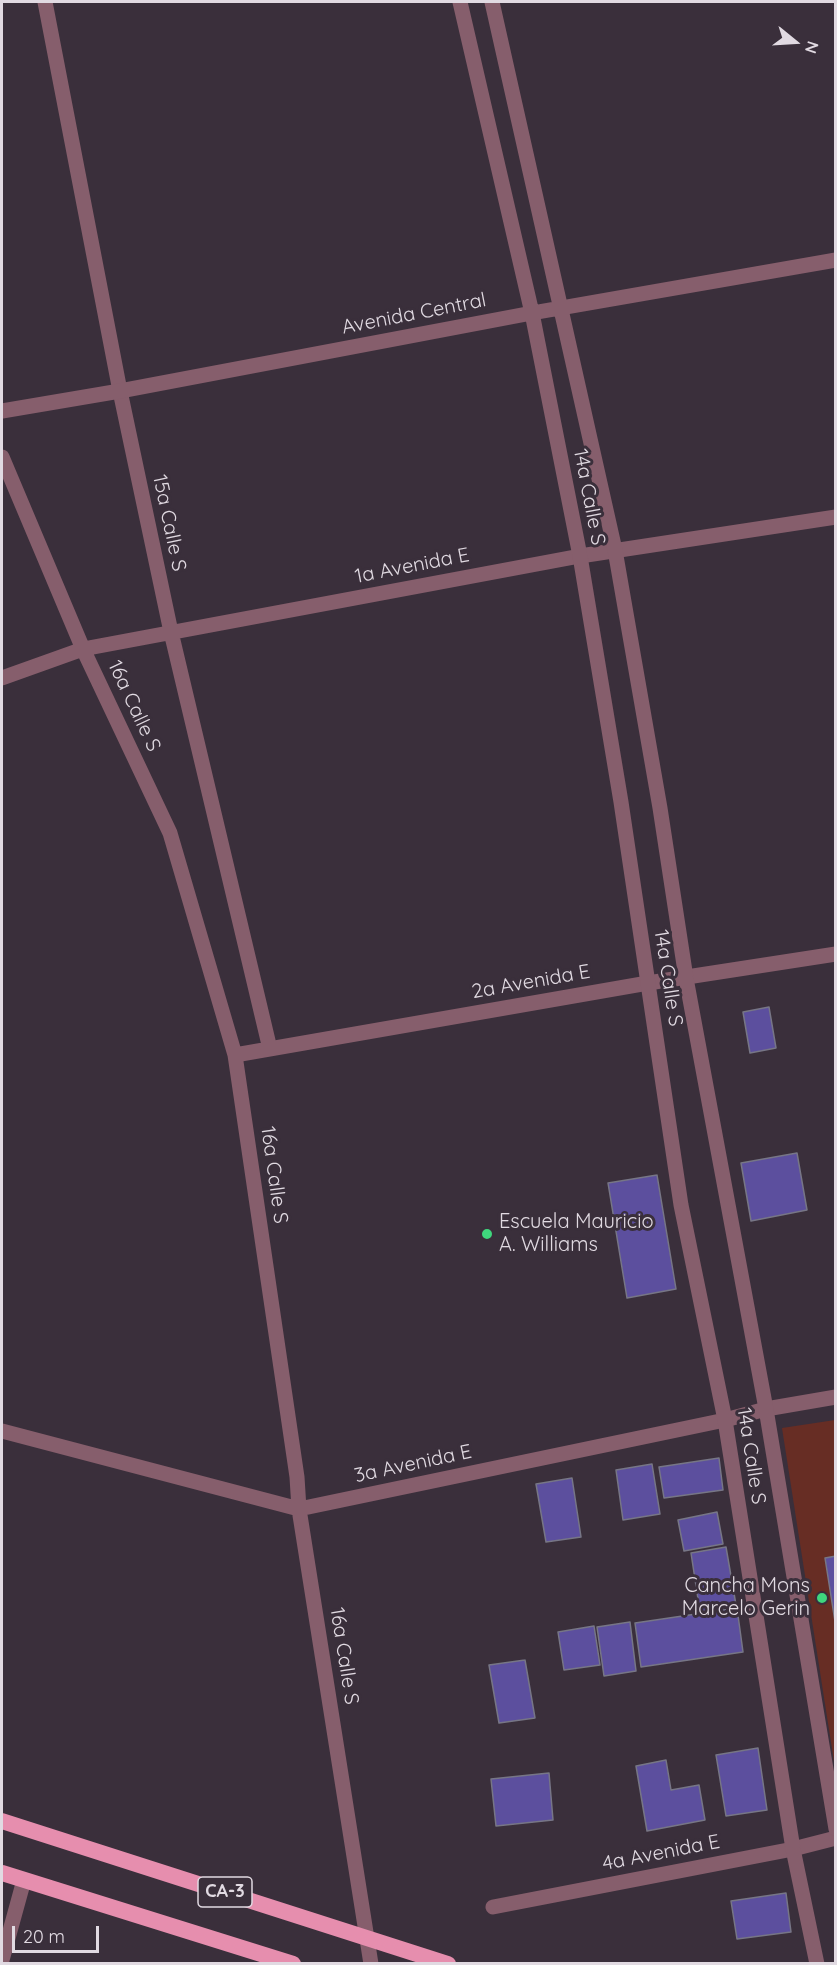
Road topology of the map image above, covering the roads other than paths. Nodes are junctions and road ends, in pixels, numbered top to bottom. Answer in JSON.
{"nodes":[{"id":1,"x":45,"y":2,"type":"edge"},
{"id":2,"x":460,"y":2,"type":"edge"},
{"id":3,"x":492,"y":2,"type":"edge"},
{"id":4,"x":836,"y":260,"type":"edge"},
{"id":5,"x":561,"y":308,"type":"junction"},
{"id":6,"x":532,"y":313,"type":"junction"},
{"id":7,"x":120,"y":391,"type":"junction"},
{"id":8,"x":2,"y":411,"type":"edge"},
{"id":9,"x":2,"y":457,"type":"edge"},
{"id":10,"x":836,"y":517,"type":"edge"},
{"id":11,"x":615,"y":550,"type":"junction"},
{"id":12,"x":580,"y":556,"type":"junction"},
{"id":13,"x":171,"y":632,"type":"junction"},
{"id":14,"x":83,"y":649,"type":"junction"},
{"id":15,"x":2,"y":678,"type":"edge"},
{"id":16,"x":836,"y":954,"type":"edge"},
{"id":17,"x":686,"y":978,"type":"junction"},
{"id":18,"x":648,"y":983,"type":"junction"},
{"id":19,"x":270,"y":1049,"type":"junction"},
{"id":20,"x":235,"y":1055,"type":"junction"},
{"id":21,"x":836,"y":1397,"type":"edge"},
{"id":22,"x":766,"y":1409,"type":"junction"},
{"id":23,"x":725,"y":1420,"type":"junction"},
{"id":24,"x":2,"y":1431,"type":"edge"},
{"id":25,"x":299,"y":1509,"type":"junction"},
{"id":26,"x":2,"y":1821,"type":"edge"},
{"id":27,"x":836,"y":1829,"type":"edge"},
{"id":28,"x":836,"y":1838,"type":"edge"},
{"id":29,"x":793,"y":1849,"type":"junction"},
{"id":30,"x":2,"y":1873,"type":"edge"},
{"id":31,"x":24,"y":1880,"type":"junction"},
{"id":32,"x":493,"y":1907,"type":"dead end"},
{"id":33,"x":367,"y":1938,"type":"junction"},
{"id":34,"x":2,"y":1960,"type":"edge"},
{"id":35,"x":293,"y":1964,"type":"edge"},
{"id":36,"x":371,"y":1964,"type":"edge"},
{"id":37,"x":448,"y":1964,"type":"edge"},
{"id":38,"x":817,"y":1964,"type":"edge"}],
"edges":[{"from":1,"to":7,"type":"street","name":"15a Calle S"},
{"from":2,"to":6,"type":"street","name":"14a Calle S"},
{"from":3,"to":5,"type":"street","name":"14a Calle S"},
{"from":4,"to":5,"type":"street","name":"Avenida Central"},
{"from":5,"to":6,"type":"street","name":"Avenida Central"},
{"from":5,"to":11,"type":"street","name":"14a Calle S"},
{"from":6,"to":7,"type":"street","name":"Avenida Central"},
{"from":6,"to":12,"type":"street","name":"14a Calle S"},
{"from":7,"to":8,"type":"street","name":"Avenida Central"},
{"from":7,"to":13,"type":"street","name":"15a Calle S"},
{"from":9,"to":14,"type":"street","name":"16a Calle S"},
{"from":10,"to":11,"type":"street","name":"1a Avenida E"},
{"from":11,"to":12,"type":"street","name":"1a Avenida E"},
{"from":11,"to":17,"type":"street","name":"14a Calle S"},
{"from":12,"to":13,"type":"street","name":"1a Avenida E"},
{"from":12,"to":18,"type":"street","name":"14a Calle S"},
{"from":13,"to":14,"type":"street","name":"1a Avenida E"},
{"from":13,"to":19,"type":"street","name":"15a Calle S"},
{"from":14,"to":15,"type":"street","name":"1a Avenida E"},
{"from":14,"to":20,"type":"street","name":"16a Calle S"},
{"from":16,"to":17,"type":"street","name":"2a Avenida E"},
{"from":17,"to":18,"type":"street","name":"2a Avenida E"},
{"from":17,"to":22,"type":"street","name":"14a Calle S"},
{"from":18,"to":19,"type":"street","name":"2a Avenida E"},
{"from":18,"to":23,"type":"street","name":"14a Calle S"},
{"from":19,"to":20,"type":"street","name":"2a Avenida E"},
{"from":20,"to":25,"type":"street","name":"16a Calle S"},
{"from":21,"to":22,"type":"street","name":"3a Avenida E"},
{"from":22,"to":23,"type":"street","name":"3a Avenida E"},
{"from":22,"to":27,"type":"street","name":"14a Calle S"},
{"from":23,"to":25,"type":"street","name":"3a Avenida E"},
{"from":23,"to":29,"type":"street","name":"14a Calle S"},
{"from":24,"to":25,"type":"street","name":"3a Avenida E"},
{"from":25,"to":33,"type":"street","name":"16a Calle S"},
{"from":26,"to":33,"type":"highway","number":"CA-3"},
{"from":28,"to":29,"type":"street","name":"4a Avenida E"},
{"from":29,"to":32,"type":"street","name":"4a Avenida E"},
{"from":29,"to":38,"type":"street","name":"14a Calle S"},
{"from":30,"to":31,"type":"highway","number":"CA-3"},
{"from":31,"to":34,"type":"street"},
{"from":31,"to":35,"type":"highway","number":"CA-3"},
{"from":33,"to":36,"type":"street","name":"16a Calle S"},
{"from":33,"to":37,"type":"highway","number":"CA-3"}]}
